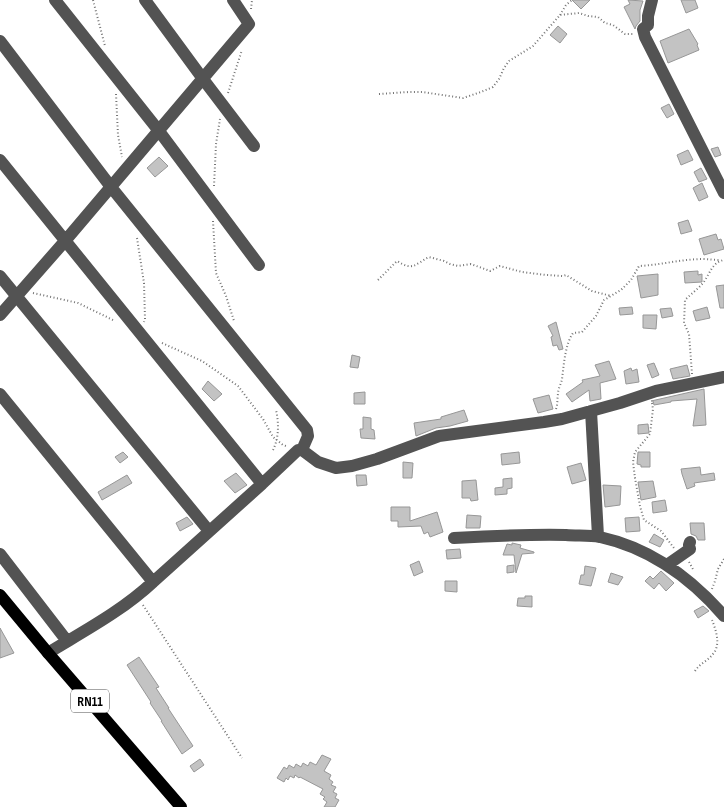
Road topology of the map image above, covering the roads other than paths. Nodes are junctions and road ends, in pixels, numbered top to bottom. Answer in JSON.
{"nodes":[{"id":1,"x":55,"y":0,"type":"edge"},
{"id":2,"x":145,"y":0,"type":"edge"},
{"id":3,"x":232,"y":0,"type":"edge"},
{"id":4,"x":652,"y":0,"type":"edge"},
{"id":5,"x":0,"y":41,"type":"edge"},
{"id":6,"x":203,"y":79,"type":"junction"},
{"id":7,"x":159,"y":131,"type":"junction"},
{"id":8,"x":254,"y":146,"type":"dead end"},
{"id":9,"x":0,"y":160,"type":"edge"},
{"id":10,"x":111,"y":187,"type":"junction"},
{"id":11,"x":724,"y":193,"type":"edge"},
{"id":12,"x":66,"y":241,"type":"junction"},
{"id":13,"x":259,"y":265,"type":"dead end"},
{"id":14,"x":0,"y":276,"type":"edge"},
{"id":15,"x":17,"y":296,"type":"junction"},
{"id":16,"x":0,"y":315,"type":"edge"},
{"id":17,"x":724,"y":378,"type":"edge"},
{"id":18,"x":0,"y":394,"type":"edge"},
{"id":19,"x":591,"y":411,"type":"junction"},
{"id":20,"x":302,"y":450,"type":"junction"},
{"id":21,"x":262,"y":484,"type":"junction"},
{"id":22,"x":209,"y":531,"type":"junction"},
{"id":23,"x":598,"y":536,"type":"junction"},
{"id":24,"x":454,"y":538,"type":"dead end"},
{"id":25,"x":688,"y":548,"type":"road end"},
{"id":26,"x":0,"y":554,"type":"edge"},
{"id":27,"x":666,"y":565,"type":"junction"},
{"id":28,"x":153,"y":582,"type":"junction"},
{"id":29,"x":0,"y":595,"type":"edge"},
{"id":30,"x":724,"y":616,"type":"edge"},
{"id":31,"x":67,"y":641,"type":"junction"},
{"id":32,"x":48,"y":653,"type":"junction"},
{"id":33,"x":180,"y":807,"type":"edge"}],
"edges":[{"from":1,"to":7,"type":"street"},
{"from":2,"to":6,"type":"street"},
{"from":3,"to":6,"type":"street"},
{"from":4,"to":11,"type":"street"},
{"from":5,"to":10,"type":"street"},
{"from":6,"to":7,"type":"street"},
{"from":6,"to":8,"type":"street"},
{"from":7,"to":10,"type":"street"},
{"from":7,"to":13,"type":"street"},
{"from":9,"to":12,"type":"street"},
{"from":10,"to":12,"type":"street"},
{"from":10,"to":20,"type":"street"},
{"from":12,"to":15,"type":"street"},
{"from":12,"to":21,"type":"street"},
{"from":14,"to":15,"type":"street"},
{"from":15,"to":16,"type":"street"},
{"from":15,"to":22,"type":"street"},
{"from":17,"to":19,"type":"street"},
{"from":18,"to":28,"type":"street"},
{"from":19,"to":20,"type":"street"},
{"from":19,"to":23,"type":"street"},
{"from":20,"to":21,"type":"street"},
{"from":21,"to":22,"type":"street"},
{"from":22,"to":28,"type":"street"},
{"from":23,"to":24,"type":"street"},
{"from":23,"to":27,"type":"street"},
{"from":25,"to":27,"type":"street"},
{"from":26,"to":31,"type":"street"},
{"from":27,"to":30,"type":"street"},
{"from":28,"to":31,"type":"street"},
{"from":29,"to":32,"type":"main road","number":"RN11"},
{"from":31,"to":32,"type":"street"},
{"from":32,"to":33,"type":"main road","number":"RN11"}]}
